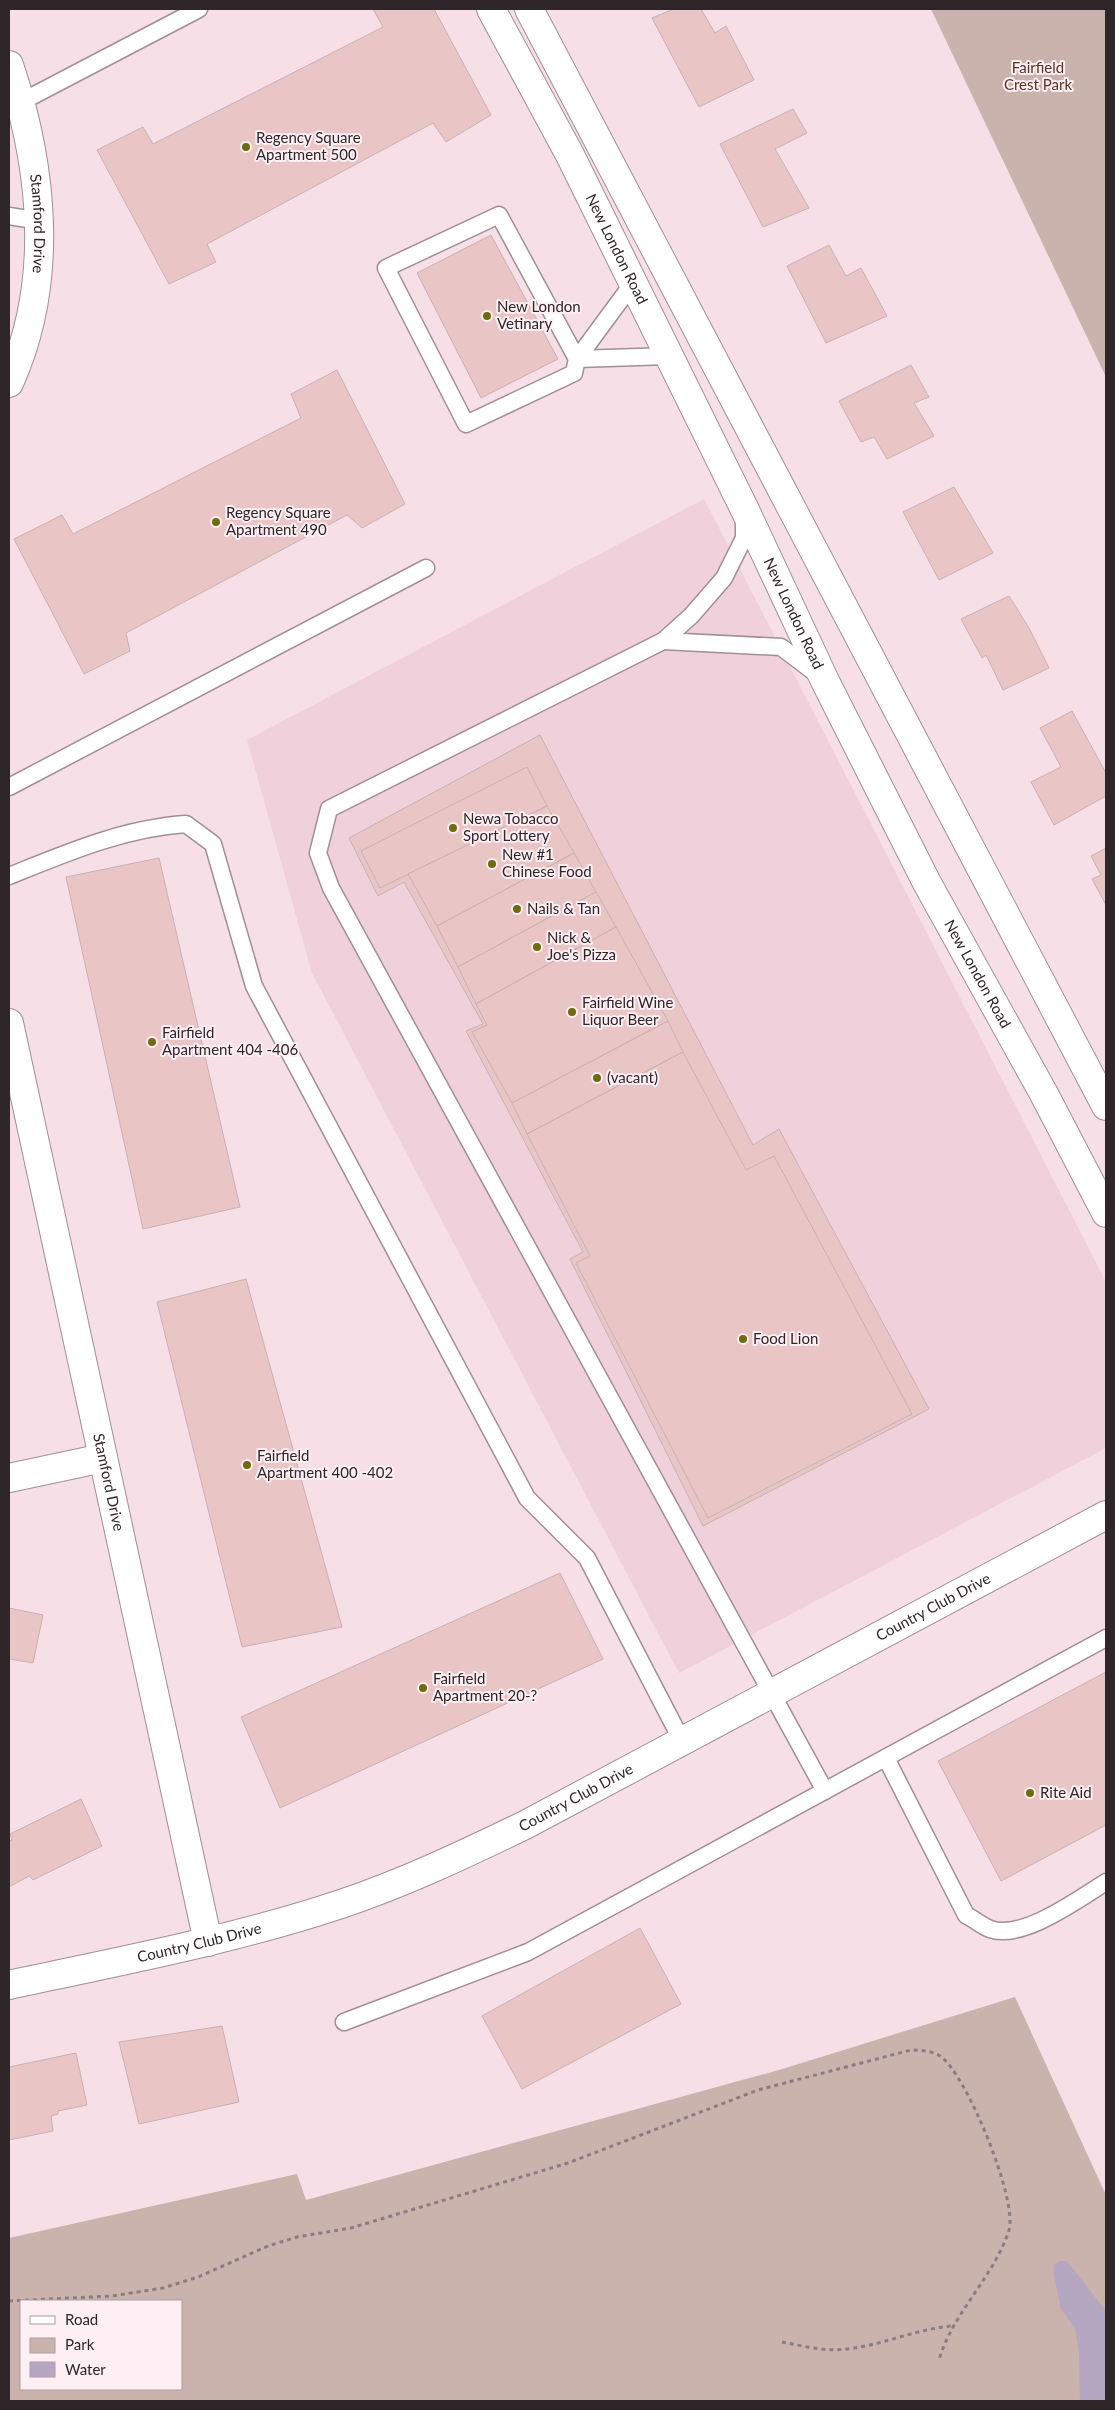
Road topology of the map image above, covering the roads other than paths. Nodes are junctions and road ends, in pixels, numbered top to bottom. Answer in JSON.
{"nodes":[{"id":1,"x":199,"y":9,"type":"edge"},
{"id":2,"x":491,"y":9,"type":"edge"},
{"id":3,"x":529,"y":9,"type":"edge"},
{"id":4,"x":9,"y":65,"type":"edge"},
{"id":5,"x":21,"y":102,"type":"junction"},
{"id":6,"x":9,"y":216,"type":"edge"},
{"id":7,"x":40,"y":220,"type":"junction"},
{"id":8,"x":633,"y":283,"type":"junction"},
{"id":9,"x":669,"y":356,"type":"junction"},
{"id":10,"x":577,"y":359,"type":"junction"},
{"id":11,"x":9,"y":383,"type":"edge"},
{"id":12,"x":744,"y":510,"type":"junction"},
{"id":13,"x":426,"y":568,"type":"dead end"},
{"id":14,"x":663,"y":641,"type":"junction"},
{"id":15,"x":825,"y":681,"type":"junction"},
{"id":16,"x":9,"y":787,"type":"edge"},
{"id":17,"x":9,"y":876,"type":"edge"},
{"id":18,"x":9,"y":1023,"type":"edge"},
{"id":19,"x":1106,"y":1106,"type":"edge"},
{"id":20,"x":1106,"y":1213,"type":"edge"},
{"id":21,"x":103,"y":1458,"type":"junction"},
{"id":22,"x":9,"y":1478,"type":"edge"},
{"id":23,"x":1106,"y":1514,"type":"edge"},
{"id":24,"x":1106,"y":1638,"type":"edge"},
{"id":25,"x":772,"y":1693,"type":"junction"},
{"id":26,"x":682,"y":1741,"type":"junction"},
{"id":27,"x":886,"y":1758,"type":"junction"},
{"id":28,"x":825,"y":1791,"type":"junction"},
{"id":29,"x":1106,"y":1882,"type":"edge"},
{"id":30,"x":208,"y":1942,"type":"junction"},
{"id":31,"x":9,"y":1985,"type":"edge"},
{"id":32,"x":344,"y":2022,"type":"dead end"}],
"edges":[{"from":1,"to":5,"type":"lane"},
{"from":2,"to":8,"type":"main road","name":"New London Road"},
{"from":3,"to":19,"type":"main road"},
{"from":4,"to":5,"type":"main road","name":"Stamford Drive"},
{"from":5,"to":7,"type":"main road","name":"Stamford Drive"},
{"from":6,"to":7,"type":"lane"},
{"from":7,"to":11,"type":"main road","name":"Stamford Drive"},
{"from":8,"to":9,"type":"main road","name":"New London Road"},
{"from":8,"to":10,"type":"lane"},
{"from":9,"to":10,"type":"lane"},
{"from":9,"to":12,"type":"main road","name":"New London Road"},
{"from":10,"to":10,"type":"lane"},
{"from":12,"to":14,"type":"lane"},
{"from":12,"to":15,"type":"main road","name":"New London Road"},
{"from":13,"to":16,"type":"lane"},
{"from":14,"to":15,"type":"lane"},
{"from":14,"to":25,"type":"lane"},
{"from":15,"to":20,"type":"main road","name":"New London Road"},
{"from":17,"to":26,"type":"lane"},
{"from":18,"to":21,"type":"main road","name":"Stamford Drive"},
{"from":21,"to":22,"type":"main road"},
{"from":21,"to":30,"type":"main road","name":"Stamford Drive"},
{"from":23,"to":25,"type":"main road","name":"Country Club Drive"},
{"from":24,"to":27,"type":"lane"},
{"from":25,"to":26,"type":"main road","name":"Country Club Drive"},
{"from":25,"to":28,"type":"lane"},
{"from":26,"to":30,"type":"main road","name":"Country Club Drive"},
{"from":27,"to":28,"type":"lane"},
{"from":27,"to":29,"type":"lane"},
{"from":28,"to":32,"type":"lane"},
{"from":30,"to":31,"type":"main road","name":"Country Club Drive"}]}
